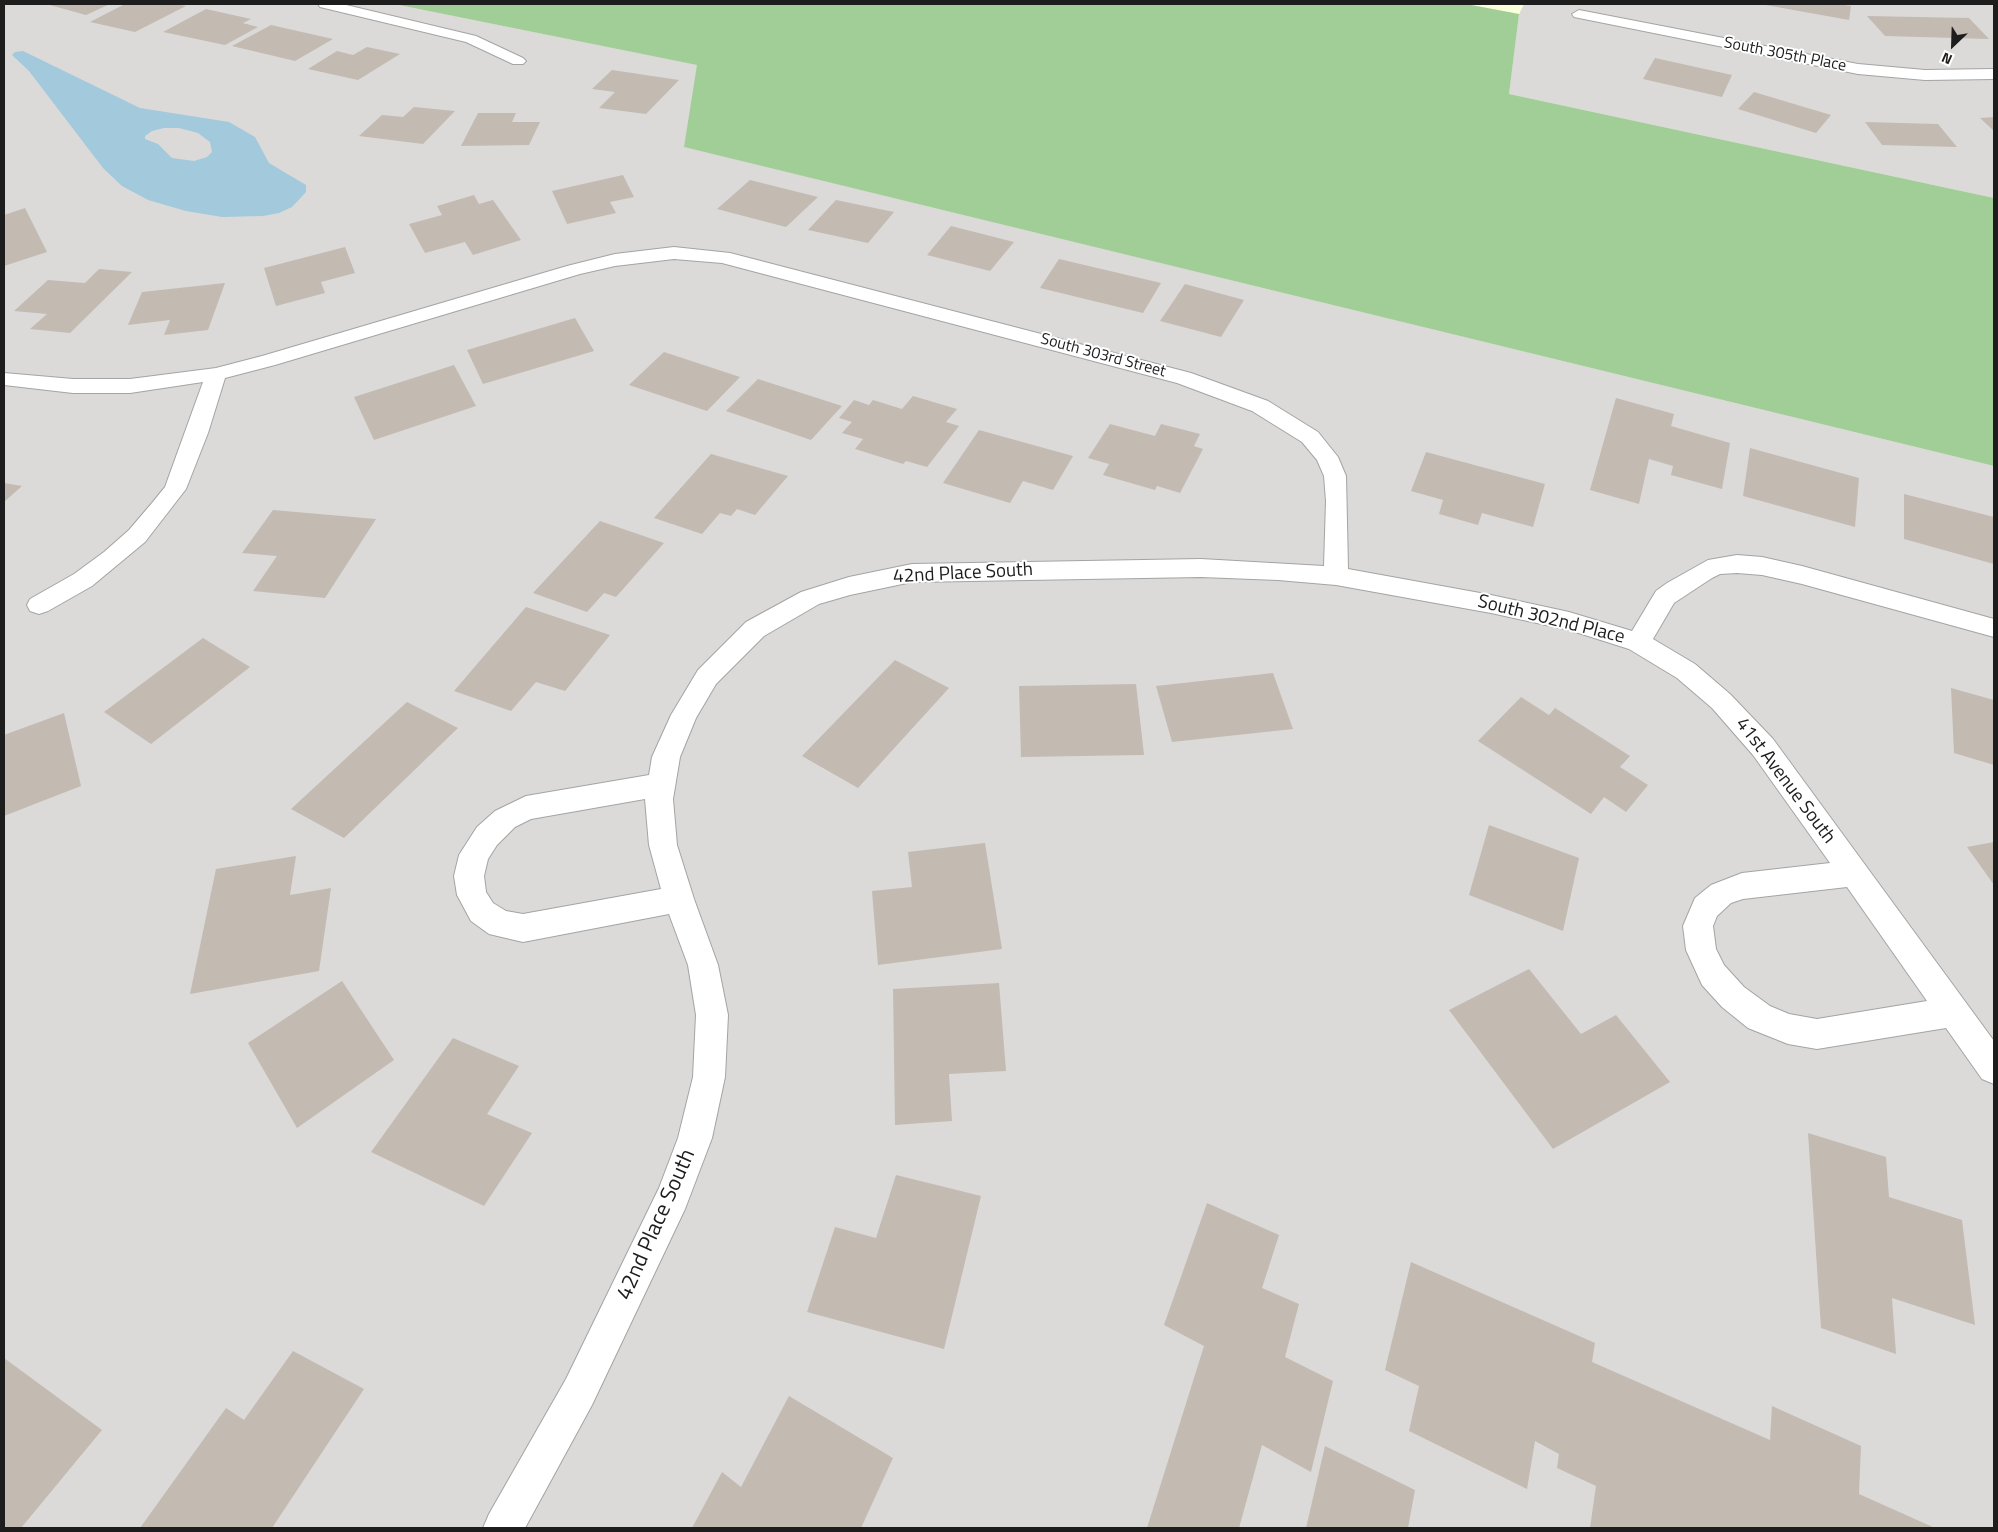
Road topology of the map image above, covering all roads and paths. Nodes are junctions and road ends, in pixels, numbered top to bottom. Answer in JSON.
{"nodes":[{"id":1,"x":325,"y":4,"type":"edge"},
{"id":2,"x":1578,"y":14,"type":"dead end"},
{"id":3,"x":518,"y":60,"type":"dead end"},
{"id":4,"x":1994,"y":74,"type":"edge"},
{"id":5,"x":216,"y":374,"type":"junction"},
{"id":6,"x":4,"y":379,"type":"edge"},
{"id":7,"x":1336,"y":576,"type":"junction"},
{"id":8,"x":39,"y":604,"type":"dead end"},
{"id":9,"x":1994,"y":628,"type":"edge"},
{"id":10,"x":1638,"y":642,"type":"junction"},
{"id":11,"x":662,"y":784,"type":"junction"},
{"id":12,"x":1854,"y":873,"type":"junction"},
{"id":13,"x":679,"y":900,"type":"junction"},
{"id":14,"x":1954,"y":1012,"type":"junction"},
{"id":15,"x":1994,"y":1068,"type":"edge"},
{"id":16,"x":503,"y":1528,"type":"edge"}],
"edges":[{"from":1,"to":3,"type":"street"},
{"from":2,"to":4,"type":"street","name":"South 305th Place"},
{"from":5,"to":6,"type":"street","name":"South 303rd Street"},
{"from":5,"to":7,"type":"street","name":"South 303rd Street"},
{"from":5,"to":8,"type":"street"},
{"from":7,"to":10,"type":"street","name":"South 302nd Place"},
{"from":7,"to":11,"type":"street","name":"42nd Place South"},
{"from":9,"to":10,"type":"street","name":"South 302nd Place"},
{"from":10,"to":12,"type":"street","name":"41st Avenue South"},
{"from":11,"to":13,"type":"street","name":"42nd Place South"},
{"from":11,"to":13,"type":"street"},
{"from":12,"to":14,"type":"street","name":"41st Avenue South"},
{"from":12,"to":14,"type":"street"},
{"from":13,"to":16,"type":"street","name":"42nd Place South"},
{"from":14,"to":15,"type":"street","name":"41st Avenue South"}]}
